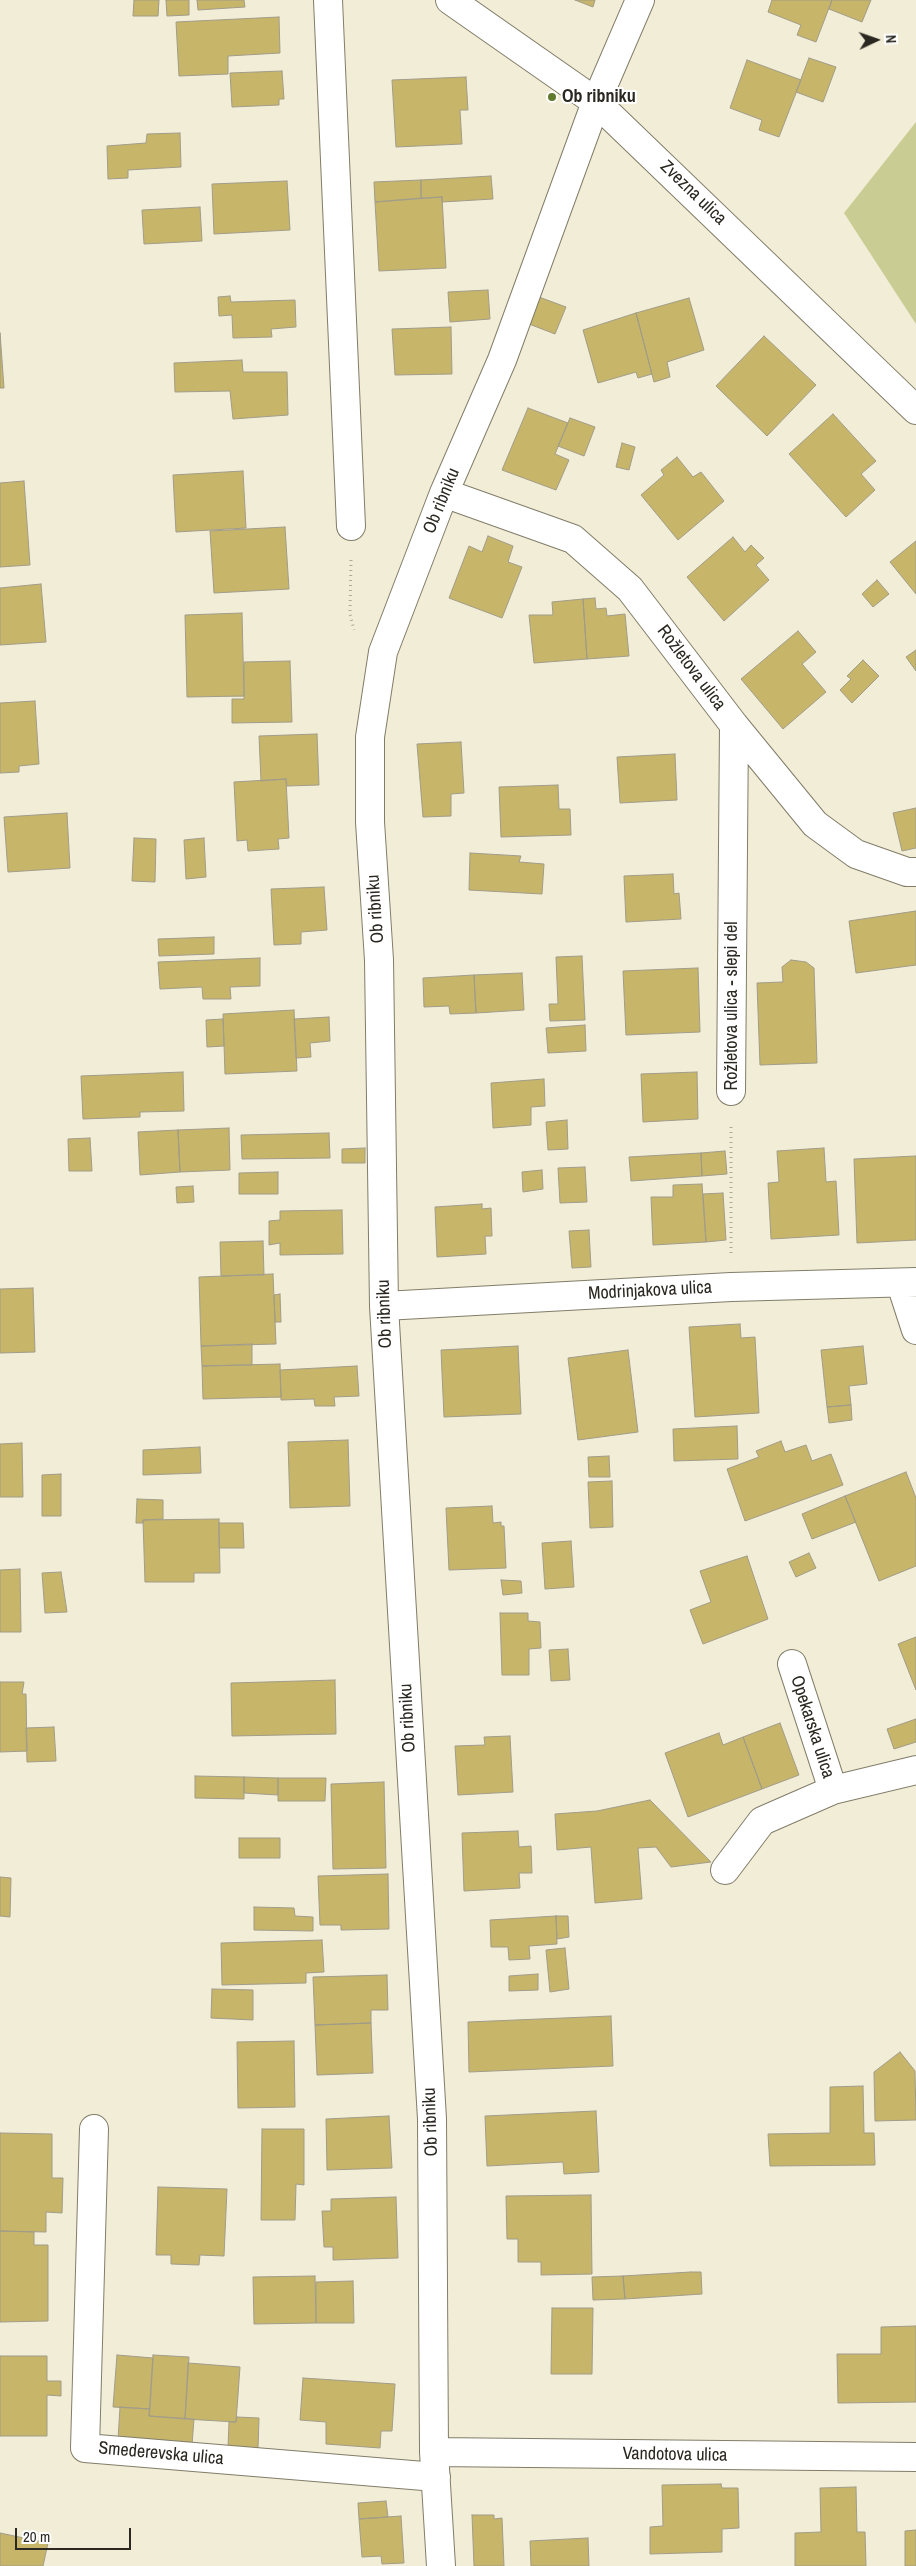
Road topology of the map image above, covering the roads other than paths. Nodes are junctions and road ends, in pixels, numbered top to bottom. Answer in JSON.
{"nodes":[{"id":1,"x":328,"y":0,"type":"edge"},
{"id":2,"x":450,"y":0,"type":"edge"},
{"id":3,"x":640,"y":0,"type":"edge"},
{"id":4,"x":596,"y":102,"type":"junction"},
{"id":5,"x":916,"y":410,"type":"edge"},
{"id":6,"x":444,"y":493,"type":"junction"},
{"id":7,"x":352,"y":526,"type":"road end"},
{"id":8,"x":734,"y":725,"type":"junction"},
{"id":9,"x":916,"y":872,"type":"edge"},
{"id":10,"x":731,"y":1091,"type":"road end"},
{"id":11,"x":908,"y":1283,"type":"edge"},
{"id":12,"x":384,"y":1306,"type":"junction"},
{"id":13,"x":916,"y":1330,"type":"edge"},
{"id":14,"x":792,"y":1664,"type":"dead end"},
{"id":15,"x":916,"y":1770,"type":"edge"},
{"id":16,"x":833,"y":1790,"type":"junction"},
{"id":17,"x":726,"y":1870,"type":"dead end"},
{"id":18,"x":94,"y":2129,"type":"dead end"},
{"id":19,"x":916,"y":2457,"type":"edge"},
{"id":20,"x":435,"y":2465,"type":"junction"},
{"id":21,"x":441,"y":2566,"type":"edge"}],
"edges":[{"from":1,"to":7,"type":"street"},
{"from":2,"to":4,"type":"street","name":"Zvezna ulica"},
{"from":3,"to":4,"type":"street","name":"Ob ribniku"},
{"from":4,"to":5,"type":"street","name":"Zvezna ulica"},
{"from":4,"to":6,"type":"street","name":"Ob ribniku"},
{"from":6,"to":8,"type":"street","name":"Rožletova ulica"},
{"from":6,"to":12,"type":"street","name":"Ob ribniku"},
{"from":8,"to":9,"type":"street","name":"Rožletova ulica"},
{"from":8,"to":10,"type":"street","name":"Rožletova ulica - slepi del"},
{"from":11,"to":12,"type":"street","name":"Modrinjakova ulica"},
{"from":11,"to":13,"type":"street"},
{"from":12,"to":20,"type":"street","name":"Ob ribniku"},
{"from":14,"to":16,"type":"street","name":"Opekarska ulica"},
{"from":15,"to":16,"type":"street","name":"Opekarska ulica"},
{"from":16,"to":17,"type":"street","name":"Opekarska ulica"},
{"from":18,"to":20,"type":"street","name":"Smederevska ulica"},
{"from":19,"to":20,"type":"street","name":"Vandotova ulica"},
{"from":20,"to":21,"type":"street","name":"Ob ribniku"}]}
